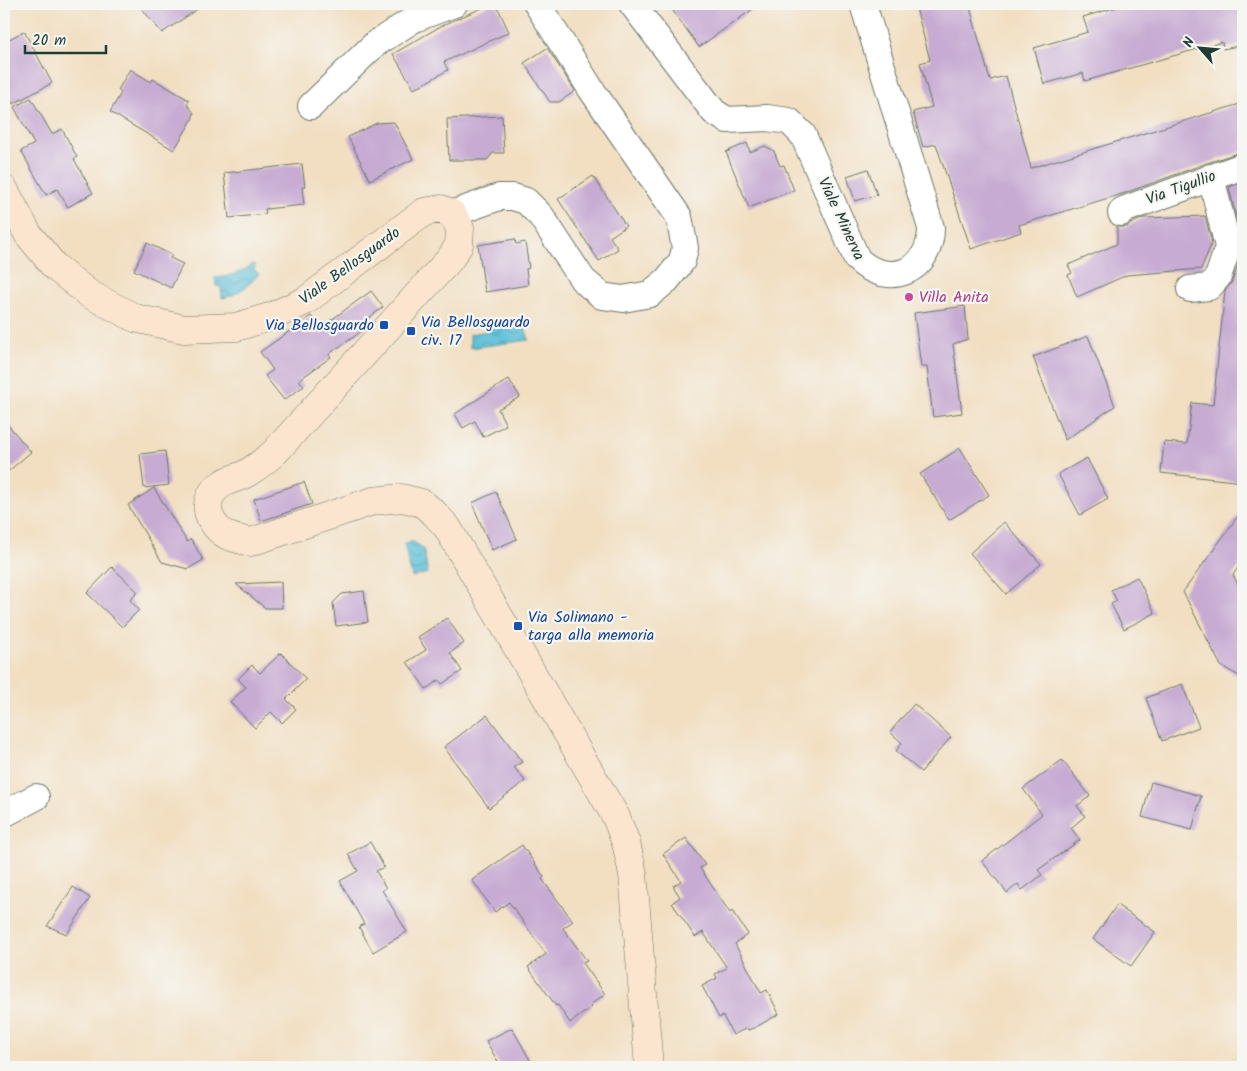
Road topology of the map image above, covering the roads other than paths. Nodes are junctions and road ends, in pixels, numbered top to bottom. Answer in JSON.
{"nodes":[{"id":1,"x":454,"y":4,"type":"edge"},
{"id":2,"x":537,"y":4,"type":"edge"},
{"id":3,"x":632,"y":4,"type":"edge"},
{"id":4,"x":863,"y":4,"type":"edge"},
{"id":5,"x":310,"y":106,"type":"dead end"},
{"id":6,"x":1243,"y":166,"type":"edge"},
{"id":7,"x":1211,"y":177,"type":"junction"},
{"id":8,"x":4,"y":190,"type":"edge"},
{"id":9,"x":1121,"y":213,"type":"dead end"},
{"id":10,"x":452,"y":214,"type":"junction"},
{"id":11,"x":1190,"y":289,"type":"dead end"},
{"id":12,"x":36,"y":797,"type":"dead end"},
{"id":13,"x":4,"y":814,"type":"edge"},
{"id":14,"x":649,"y":1067,"type":"edge"}],
"edges":[{"from":1,"to":5,"type":"street"},
{"from":2,"to":10,"type":"street"},
{"from":3,"to":4,"type":"street","name":"Viale Minerva"},
{"from":6,"to":7,"type":"street","name":"Via Tigullio"},
{"from":7,"to":9,"type":"street","name":"Via Tigullio"},
{"from":7,"to":11,"type":"street"},
{"from":8,"to":10,"type":"street","name":"Viale Bellosguardo"},
{"from":10,"to":14,"type":"street"},
{"from":12,"to":13,"type":"street"}]}
